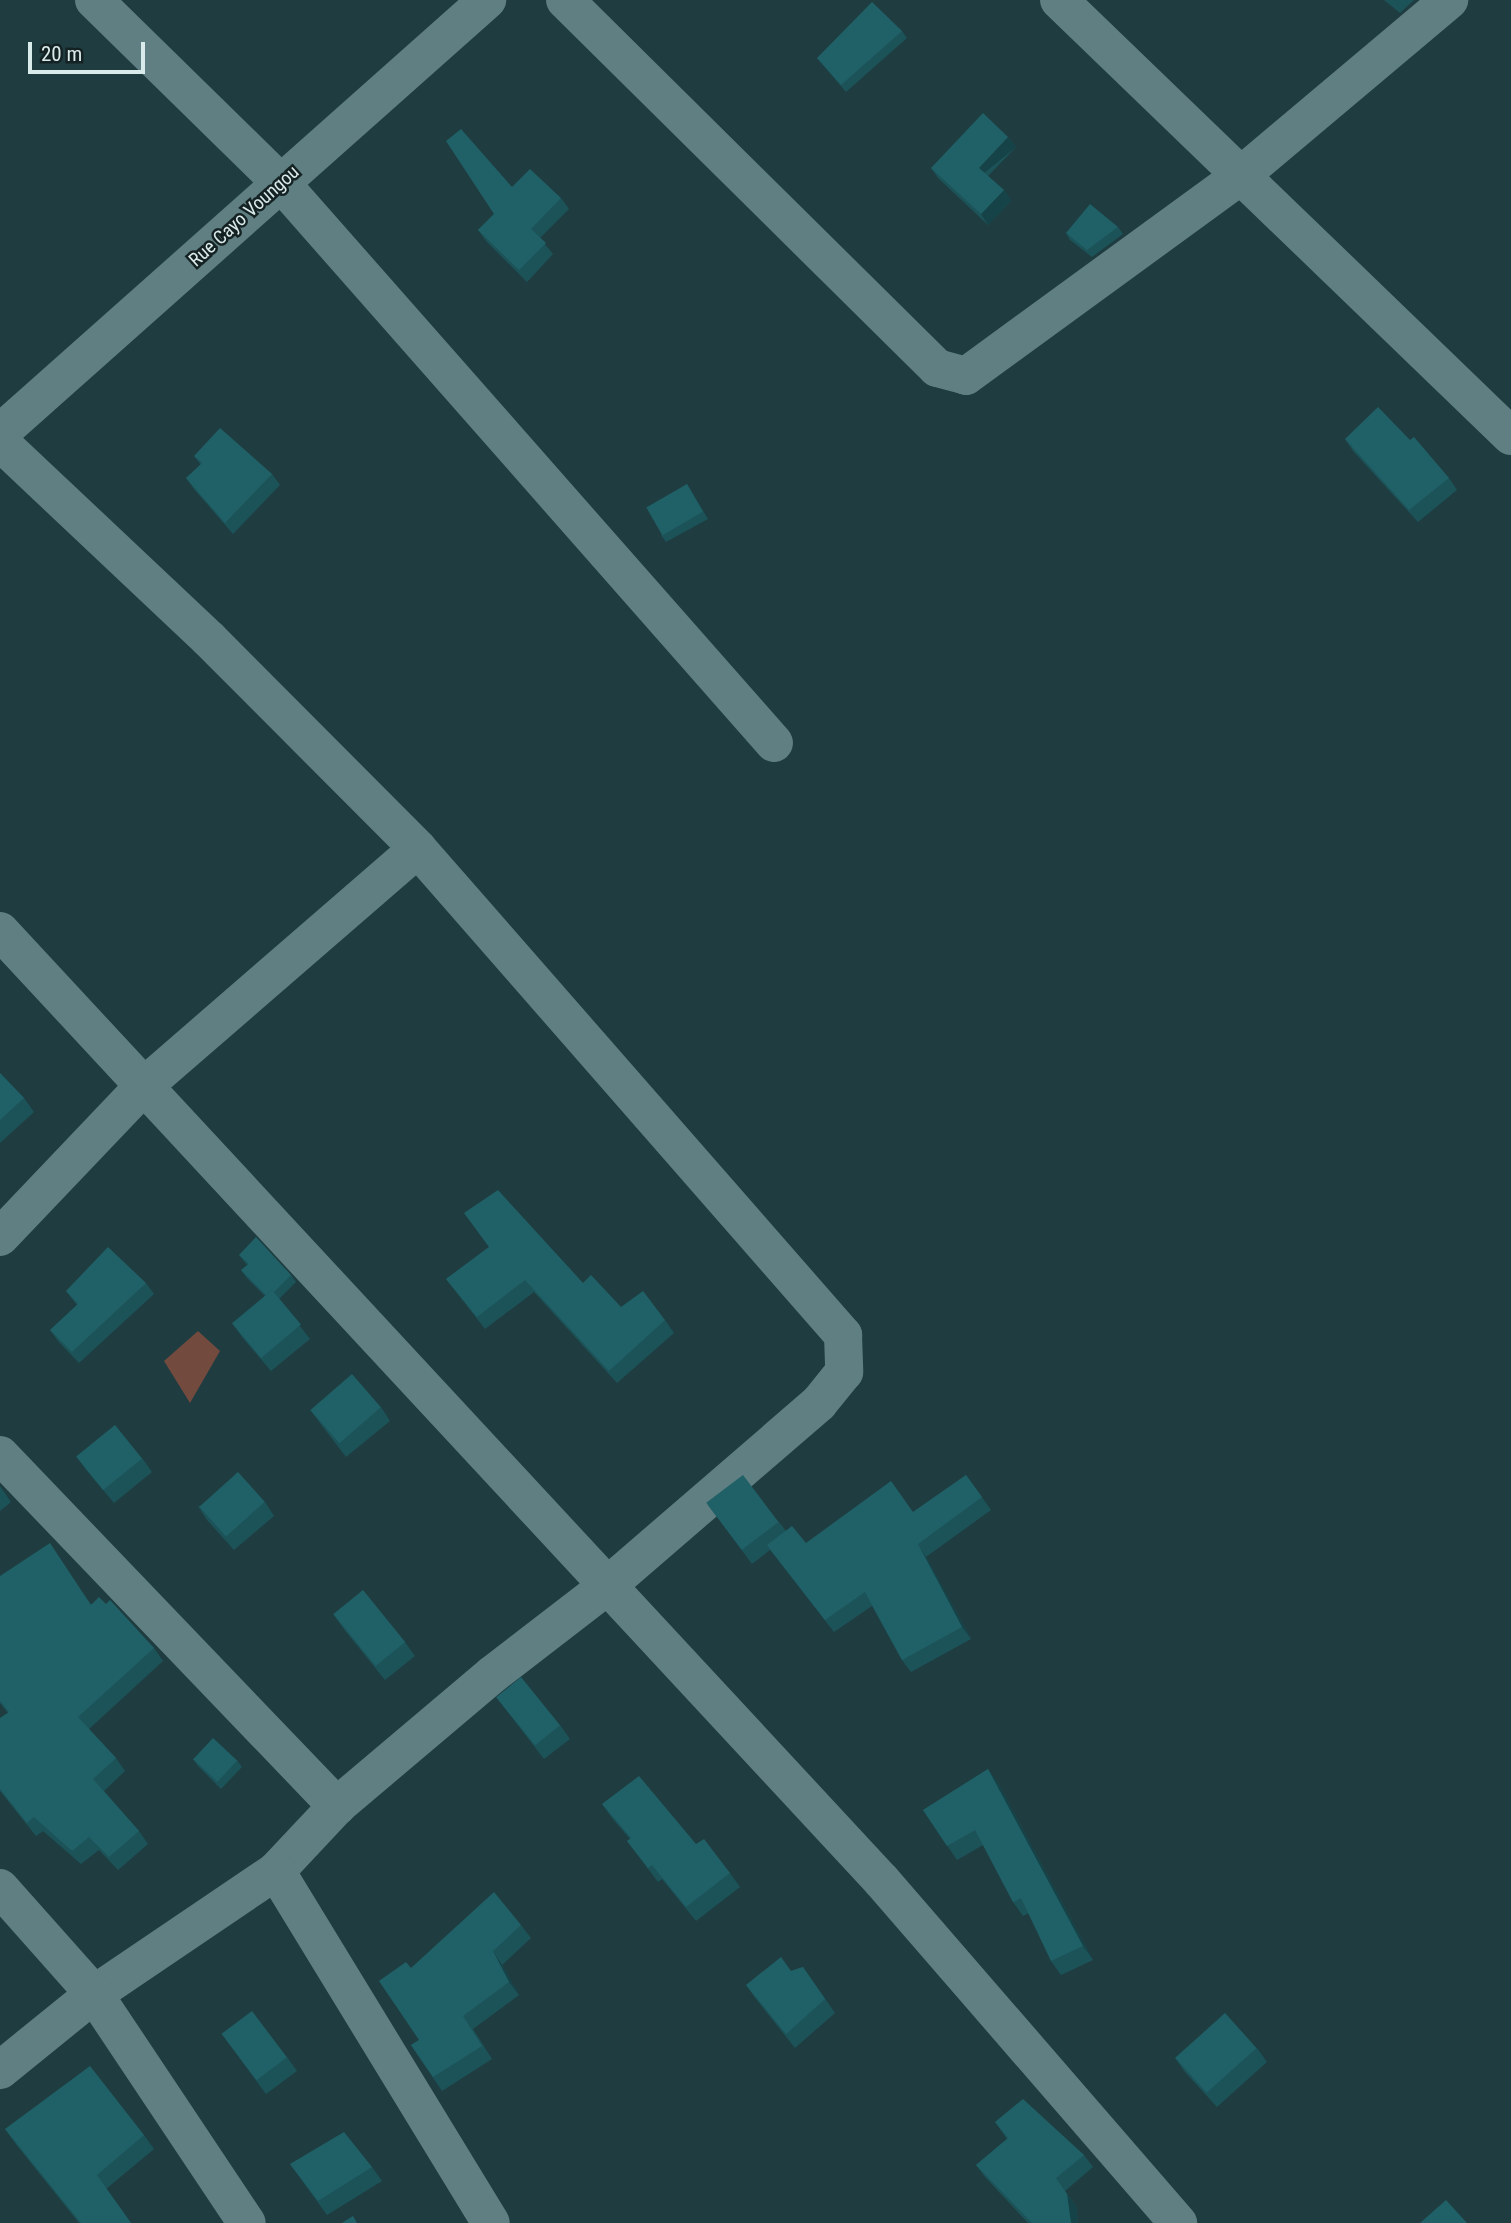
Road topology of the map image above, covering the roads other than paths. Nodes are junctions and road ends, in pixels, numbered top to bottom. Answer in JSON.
{"nodes":[{"id":1,"x":93,"y":0,"type":"edge"},
{"id":2,"x":487,"y":0,"type":"edge"},
{"id":3,"x":565,"y":0,"type":"edge"},
{"id":4,"x":1059,"y":0,"type":"edge"},
{"id":5,"x":1449,"y":0,"type":"edge"},
{"id":6,"x":1239,"y":177,"type":"junction"},
{"id":7,"x":281,"y":183,"type":"junction"},
{"id":8,"x":0,"y":433,"type":"edge"},
{"id":9,"x":1511,"y":436,"type":"edge"},
{"id":10,"x":0,"y":442,"type":"edge"},
{"id":11,"x":774,"y":743,"type":"dead end"},
{"id":12,"x":418,"y":849,"type":"junction"},
{"id":13,"x":0,"y":930,"type":"edge"},
{"id":14,"x":144,"y":1086,"type":"junction"},
{"id":15,"x":0,"y":1237,"type":"edge"},
{"id":16,"x":0,"y":1455,"type":"edge"},
{"id":17,"x":606,"y":1587,"type":"junction"},
{"id":18,"x":337,"y":1806,"type":"junction"},
{"id":19,"x":276,"y":1871,"type":"junction"},
{"id":20,"x":0,"y":1888,"type":"edge"},
{"id":21,"x":94,"y":1994,"type":"junction"},
{"id":22,"x":0,"y":2070,"type":"edge"},
{"id":23,"x":247,"y":2223,"type":"edge"},
{"id":24,"x":491,"y":2223,"type":"edge"},
{"id":25,"x":1178,"y":2223,"type":"edge"}],
"edges":[{"from":1,"to":7,"type":"street"},
{"from":2,"to":7,"type":"street","name":"Rue Cayo Voungou"},
{"from":3,"to":6,"type":"street"},
{"from":4,"to":6,"type":"street"},
{"from":5,"to":6,"type":"street"},
{"from":6,"to":9,"type":"street"},
{"from":7,"to":8,"type":"street","name":"Rue Cayo Voungou"},
{"from":7,"to":11,"type":"street"},
{"from":10,"to":12,"type":"street"},
{"from":12,"to":14,"type":"street"},
{"from":12,"to":17,"type":"street"},
{"from":13,"to":14,"type":"street"},
{"from":14,"to":15,"type":"street"},
{"from":14,"to":17,"type":"street"},
{"from":16,"to":18,"type":"street"},
{"from":17,"to":18,"type":"street"},
{"from":17,"to":25,"type":"street"},
{"from":18,"to":19,"type":"street"},
{"from":19,"to":21,"type":"street"},
{"from":19,"to":24,"type":"street"},
{"from":20,"to":21,"type":"street"},
{"from":21,"to":22,"type":"street"},
{"from":21,"to":23,"type":"street"}]}
